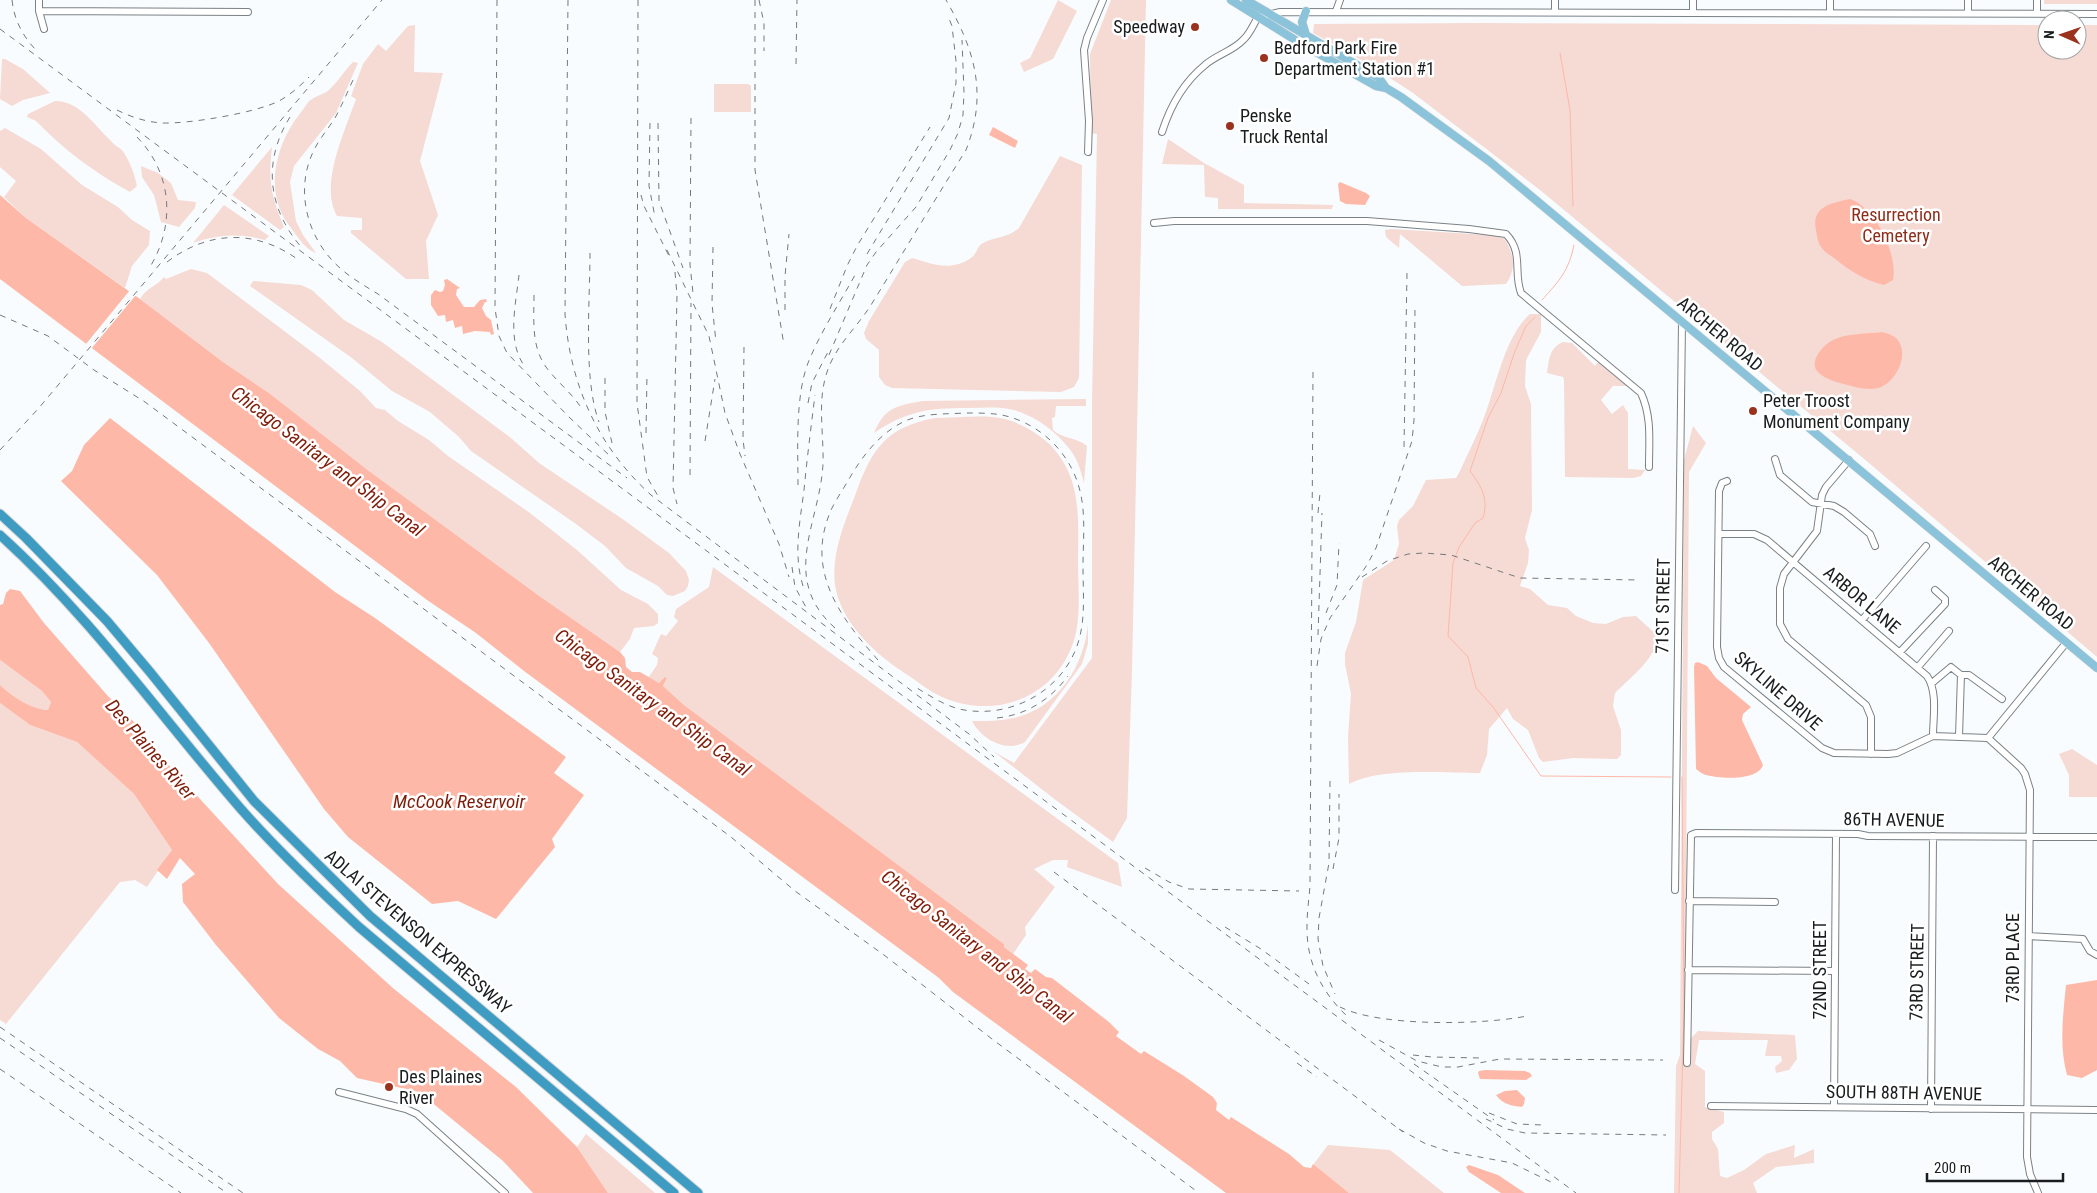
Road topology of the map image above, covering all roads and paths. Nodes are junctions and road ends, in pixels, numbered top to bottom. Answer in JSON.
{"nodes":[{"id":1,"x":39,"y":0,"type":"edge"},
{"id":2,"x":1103,"y":0,"type":"edge"},
{"id":3,"x":1231,"y":0,"type":"edge"},
{"id":4,"x":1246,"y":0,"type":"edge"},
{"id":5,"x":1340,"y":0,"type":"edge"},
{"id":6,"x":1555,"y":0,"type":"edge"},
{"id":7,"x":1693,"y":0,"type":"edge"},
{"id":8,"x":1830,"y":0,"type":"edge"},
{"id":9,"x":1968,"y":0,"type":"edge"},
{"id":10,"x":1254,"y":3,"type":"edge"},
{"id":11,"x":39,"y":11,"type":"junction"},
{"id":12,"x":1306,"y":11,"type":"junction"},
{"id":13,"x":1336,"y":11,"type":"junction"},
{"id":14,"x":248,"y":12,"type":"dead end"},
{"id":15,"x":1555,"y":12,"type":"junction"},
{"id":16,"x":1693,"y":13,"type":"junction"},
{"id":17,"x":1830,"y":13,"type":"junction"},
{"id":18,"x":1968,"y":13,"type":"junction"},
{"id":19,"x":2037,"y":14,"type":"edge"},
{"id":20,"x":1270,"y":15,"type":"junction"},
{"id":21,"x":1258,"y":17,"type":"junction"},
{"id":22,"x":44,"y":29,"type":"dead end"},
{"id":23,"x":1306,"y":35,"type":"junction"},
{"id":24,"x":1386,"y":88,"type":"junction"},
{"id":25,"x":1162,"y":132,"type":"dead end"},
{"id":26,"x":1088,"y":152,"type":"dead end"},
{"id":27,"x":1154,"y":223,"type":"dead end"},
{"id":28,"x":1682,"y":322,"type":"junction"},
{"id":29,"x":1775,"y":460,"type":"dead end"},
{"id":30,"x":1849,"y":460,"type":"junction"},
{"id":31,"x":1649,"y":467,"type":"dead end"},
{"id":32,"x":1727,"y":481,"type":"dead end"},
{"id":33,"x":1820,"y":505,"type":"junction"},
{"id":34,"x":0,"y":514,"type":"edge"},
{"id":35,"x":1719,"y":534,"type":"junction"},
{"id":36,"x":0,"y":535,"type":"edge"},
{"id":37,"x":1875,"y":546,"type":"dead end"},
{"id":38,"x":1926,"y":546,"type":"dead end"},
{"id":39,"x":1793,"y":562,"type":"junction"},
{"id":40,"x":1936,"y":590,"type":"dead end"},
{"id":41,"x":1862,"y":620,"type":"junction"},
{"id":42,"x":1950,"y":631,"type":"dead end"},
{"id":43,"x":2066,"y":643,"type":"junction"},
{"id":44,"x":1900,"y":652,"type":"junction"},
{"id":45,"x":1918,"y":667,"type":"junction"},
{"id":46,"x":2097,"y":668,"type":"edge"},
{"id":47,"x":1961,"y":675,"type":"junction"},
{"id":48,"x":1932,"y":683,"type":"junction"},
{"id":49,"x":2002,"y":699,"type":"dead end"},
{"id":50,"x":1933,"y":736,"type":"junction"},
{"id":51,"x":1959,"y":736,"type":"junction"},
{"id":52,"x":1988,"y":738,"type":"junction"},
{"id":53,"x":1871,"y":754,"type":"junction"},
{"id":54,"x":1836,"y":834,"type":"junction"},
{"id":55,"x":1933,"y":836,"type":"junction"},
{"id":56,"x":2029,"y":837,"type":"junction"},
{"id":57,"x":2097,"y":837,"type":"edge"},
{"id":58,"x":1675,"y":890,"type":"dead end"},
{"id":59,"x":1689,"y":902,"type":"junction"},
{"id":60,"x":1775,"y":902,"type":"dead end"},
{"id":61,"x":2028,"y":936,"type":"junction"},
{"id":62,"x":2097,"y":954,"type":"edge"},
{"id":63,"x":1688,"y":970,"type":"junction"},
{"id":64,"x":1835,"y":971,"type":"junction"},
{"id":65,"x":1687,"y":1063,"type":"dead end"},
{"id":66,"x":339,"y":1092,"type":"dead end"},
{"id":67,"x":1711,"y":1106,"type":"dead end"},
{"id":68,"x":1834,"y":1107,"type":"junction"},
{"id":69,"x":1931,"y":1109,"type":"junction"},
{"id":70,"x":2026,"y":1109,"type":"junction"},
{"id":71,"x":2097,"y":1110,"type":"edge"},
{"id":72,"x":506,"y":1193,"type":"edge"},
{"id":73,"x":674,"y":1193,"type":"edge"},
{"id":74,"x":698,"y":1193,"type":"edge"},
{"id":75,"x":2038,"y":1193,"type":"edge"}],
"edges":[{"from":1,"to":11,"type":"street"},
{"from":2,"to":26,"type":"street"},
{"from":3,"to":21,"type":"main road","name":"ARCHER ROAD"},
{"from":4,"to":10,"type":"main road","name":"ARCHER ROAD"},
{"from":5,"to":13,"type":"street"},
{"from":6,"to":15,"type":"street"},
{"from":7,"to":16,"type":"street"},
{"from":8,"to":17,"type":"street"},
{"from":9,"to":18,"type":"street"},
{"from":10,"to":20,"type":"main road","name":"ARCHER ROAD"},
{"from":11,"to":14,"type":"street"},
{"from":11,"to":22,"type":"street"},
{"from":12,"to":13,"type":"street"},
{"from":12,"to":20,"type":"street"},
{"from":12,"to":23,"type":"main road"},
{"from":13,"to":15,"type":"street"},
{"from":15,"to":16,"type":"street"},
{"from":16,"to":17,"type":"street"},
{"from":17,"to":18,"type":"street"},
{"from":18,"to":19,"type":"street"},
{"from":20,"to":21,"type":"street"},
{"from":20,"to":23,"type":"main road","name":"ARCHER ROAD"},
{"from":21,"to":24,"type":"main road","name":"ARCHER ROAD"},
{"from":21,"to":25,"type":"street"},
{"from":23,"to":24,"type":"main road","name":"ARCHER ROAD"},
{"from":24,"to":28,"type":"main road","name":"ARCHER ROAD"},
{"from":27,"to":31,"type":"street"},
{"from":28,"to":30,"type":"main road","name":"ARCHER ROAD"},
{"from":28,"to":58,"type":"street","name":"71ST STREET"},
{"from":29,"to":33,"type":"street"},
{"from":30,"to":33,"type":"street"},
{"from":30,"to":43,"type":"main road","name":"ARCHER ROAD"},
{"from":32,"to":35,"type":"street","name":"SKYLINE DRIVE"},
{"from":33,"to":37,"type":"street"},
{"from":33,"to":39,"type":"street"},
{"from":34,"to":74,"type":"highway","name":"ADLAI STEVENSON EXPRESSWAY"},
{"from":35,"to":39,"type":"street","name":"ARBOR LANE"},
{"from":35,"to":53,"type":"street","name":"SKYLINE DRIVE"},
{"from":36,"to":73,"type":"highway","name":"ADLAI STEVENSON EXPRESSWAY"},
{"from":38,"to":41,"type":"street"},
{"from":39,"to":41,"type":"street","name":"ARBOR LANE"},
{"from":39,"to":53,"type":"street"},
{"from":40,"to":44,"type":"street"},
{"from":41,"to":44,"type":"street","name":"ARBOR LANE"},
{"from":42,"to":45,"type":"street"},
{"from":43,"to":46,"type":"main road","name":"ARCHER ROAD"},
{"from":43,"to":52,"type":"street"},
{"from":44,"to":45,"type":"street","name":"ARBOR LANE"},
{"from":45,"to":48,"type":"street","name":"ARBOR LANE"},
{"from":47,"to":48,"type":"street"},
{"from":47,"to":49,"type":"street"},
{"from":47,"to":51,"type":"street"},
{"from":48,"to":50,"type":"street"},
{"from":50,"to":51,"type":"street"},
{"from":50,"to":53,"type":"street","name":"SKYLINE DRIVE"},
{"from":51,"to":52,"type":"street"},
{"from":52,"to":56,"type":"street","name":"73RD PLACE"},
{"from":54,"to":55,"type":"street","name":"86TH AVENUE"},
{"from":54,"to":59,"type":"street","name":"86TH AVENUE"},
{"from":54,"to":64,"type":"street","name":"72ND STREET"},
{"from":55,"to":56,"type":"street","name":"86TH AVENUE"},
{"from":55,"to":69,"type":"street","name":"73RD STREET"},
{"from":56,"to":57,"type":"street","name":"86TH AVENUE"},
{"from":56,"to":61,"type":"street","name":"73RD PLACE"},
{"from":59,"to":60,"type":"street"},
{"from":59,"to":63,"type":"street"},
{"from":61,"to":62,"type":"street"},
{"from":61,"to":70,"type":"street","name":"73RD PLACE"},
{"from":63,"to":64,"type":"street"},
{"from":63,"to":65,"type":"street"},
{"from":64,"to":68,"type":"street","name":"72ND STREET"},
{"from":66,"to":72,"type":"street"},
{"from":67,"to":68,"type":"street","name":"SOUTH 88TH AVENUE"},
{"from":68,"to":69,"type":"street","name":"SOUTH 88TH AVENUE"},
{"from":69,"to":70,"type":"street","name":"SOUTH 88TH AVENUE"},
{"from":70,"to":71,"type":"street","name":"SOUTH 88TH AVENUE"},
{"from":70,"to":75,"type":"street","name":"73RD PLACE"}]}
